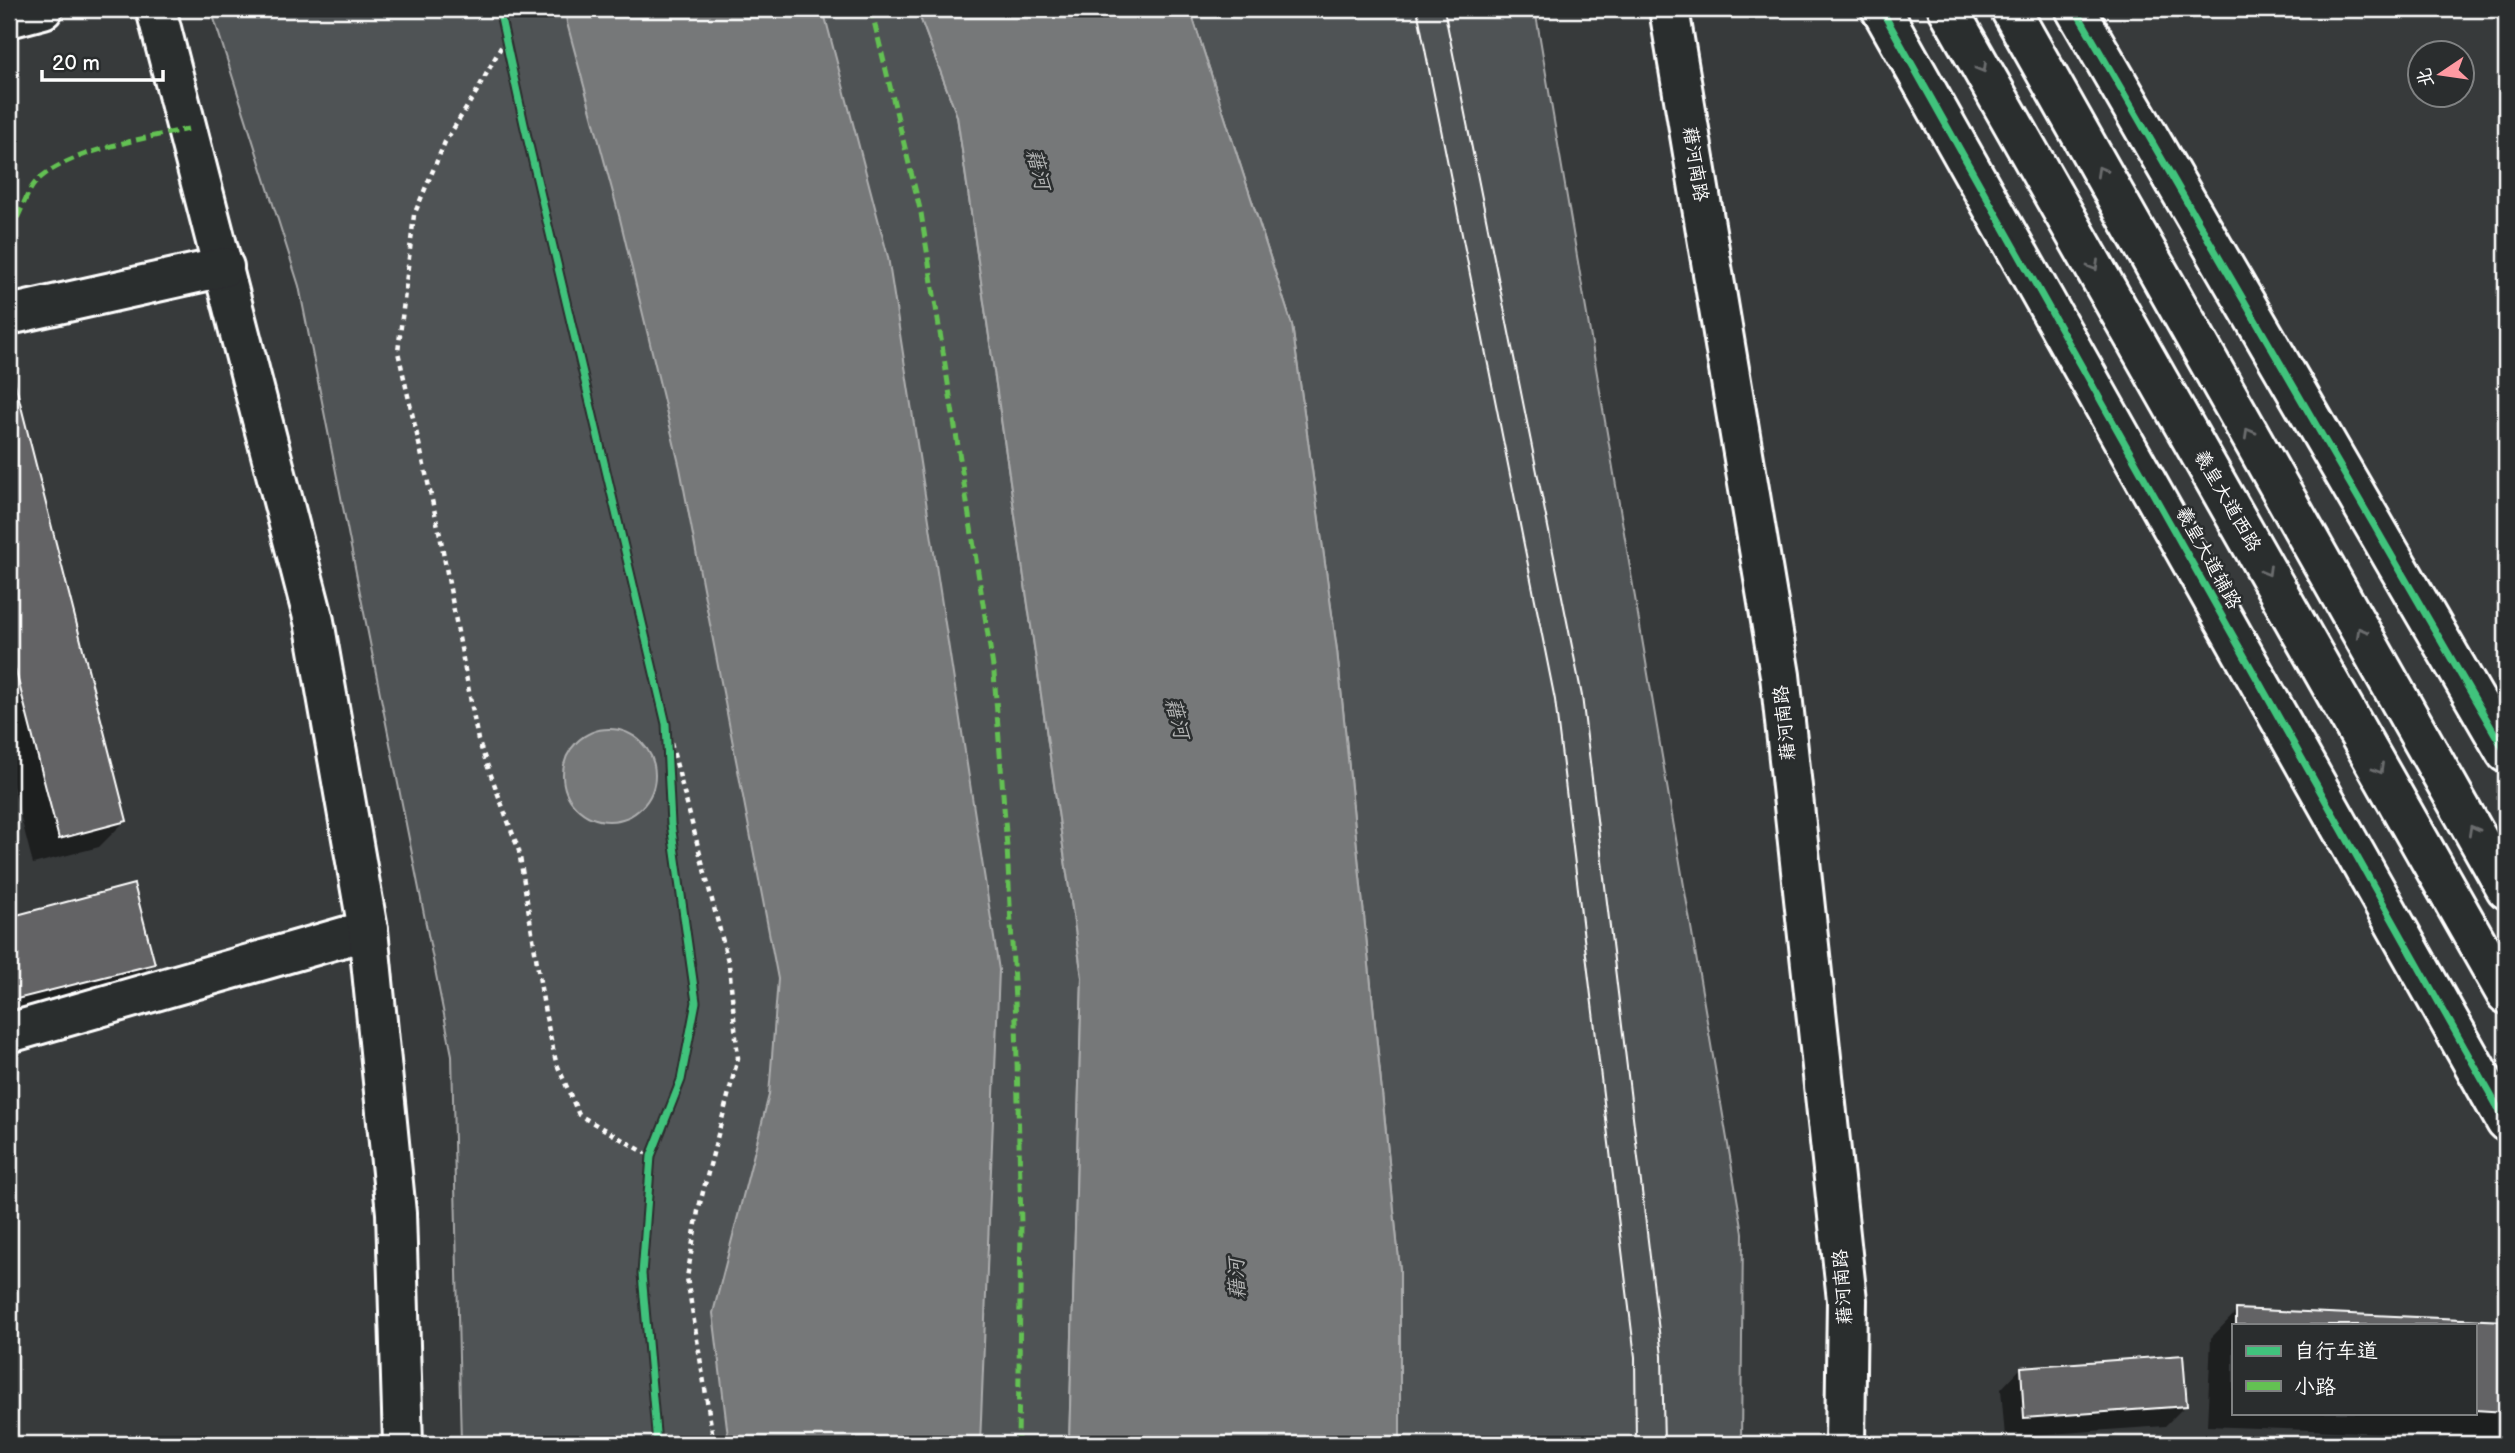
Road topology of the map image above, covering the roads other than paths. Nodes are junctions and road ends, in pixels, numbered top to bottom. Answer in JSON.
{"nodes":[{"id":1,"x":43,"y":9,"type":"edge"},
{"id":2,"x":156,"y":9,"type":"edge"},
{"id":3,"x":1669,"y":9,"type":"edge"},
{"id":4,"x":1881,"y":9,"type":"edge"},
{"id":5,"x":1948,"y":9,"type":"edge"},
{"id":6,"x":2010,"y":9,"type":"edge"},
{"id":7,"x":2075,"y":9,"type":"edge"},
{"id":8,"x":9,"y":18,"type":"edge"},
{"id":9,"x":224,"y":267,"type":"junction"},
{"id":10,"x":9,"y":315,"type":"edge"},
{"id":11,"x":2506,"y":753,"type":"edge"},
{"id":12,"x":2506,"y":889,"type":"edge"},
{"id":13,"x":368,"y":930,"type":"junction"},
{"id":14,"x":2506,"y":994,"type":"edge"},
{"id":15,"x":9,"y":1033,"type":"edge"},
{"id":16,"x":2506,"y":1122,"type":"edge"},
{"id":17,"x":402,"y":1444,"type":"edge"},
{"id":18,"x":1844,"y":1444,"type":"edge"}],
"edges":[{"from":1,"to":8,"type":"main road"},
{"from":2,"to":9,"type":"main road"},
{"from":3,"to":18,"type":"main road","name":"藉河南路"},
{"from":4,"to":16,"type":"main road","name":"羲皇大道辅路"},
{"from":5,"to":14,"type":"main road","name":"羲皇大道西路","one_way":true},
{"from":12,"to":6,"type":"main road","one_way":true},
{"from":7,"to":11,"type":"main road"},
{"from":9,"to":10,"type":"main road"},
{"from":9,"to":13,"type":"main road"},
{"from":13,"to":15,"type":"main road"},
{"from":13,"to":17,"type":"main road"}]}
